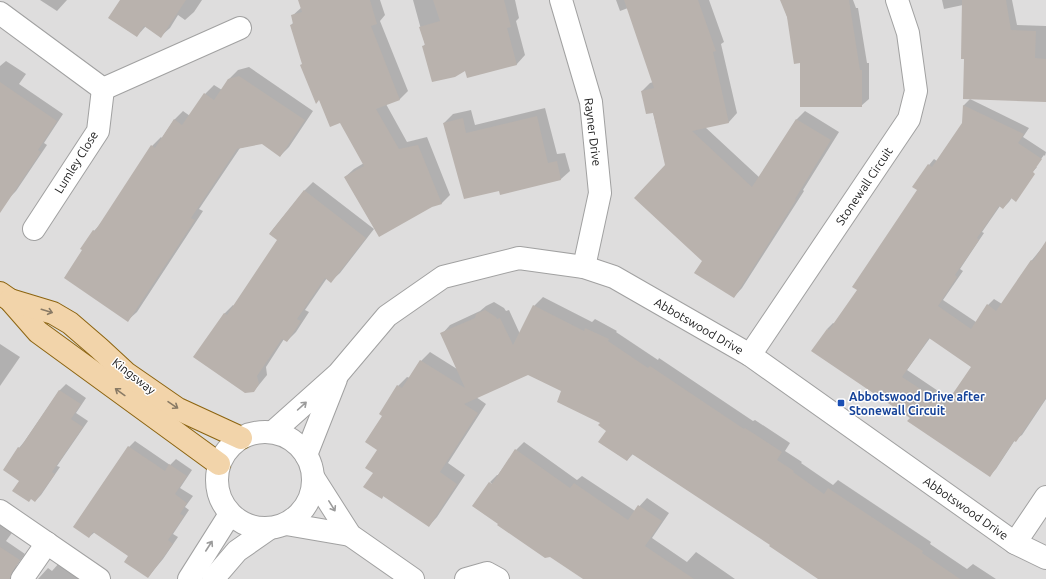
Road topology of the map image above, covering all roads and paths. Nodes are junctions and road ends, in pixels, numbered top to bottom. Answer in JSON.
{"nodes":[{"id":1,"x":561,"y":0,"type":"edge"},
{"id":2,"x":896,"y":0,"type":"edge"},
{"id":3,"x":0,"y":14,"type":"edge"},
{"id":4,"x":240,"y":28,"type":"dead end"},
{"id":5,"x":103,"y":89,"type":"junction"},
{"id":6,"x":34,"y":229,"type":"dead end"},
{"id":7,"x":584,"y":267,"type":"junction"},
{"id":8,"x":5,"y":296,"type":"edge"},
{"id":9,"x":750,"y":355,"type":"junction"},
{"id":10,"x":338,"y":374,"type":"junction"},
{"id":11,"x":274,"y":432,"type":"junction"},
{"id":12,"x":241,"y":438,"type":"junction"},
{"id":13,"x":306,"y":455,"type":"junction"},
{"id":14,"x":219,"y":464,"type":"junction"},
{"id":15,"x":313,"y":477,"type":"junction"},
{"id":16,"x":1046,"y":497,"type":"edge"},
{"id":17,"x":0,"y":511,"type":"edge"},
{"id":18,"x":230,"y":514,"type":"junction"},
{"id":19,"x":278,"y":526,"type":"junction"},
{"id":20,"x":350,"y":535,"type":"junction"},
{"id":21,"x":47,"y":543,"type":"junction"},
{"id":22,"x":1015,"y":543,"type":"junction"},
{"id":23,"x":1046,"y":558,"type":"edge"},
{"id":24,"x":22,"y":579,"type":"edge"},
{"id":25,"x":99,"y":579,"type":"edge"},
{"id":26,"x":188,"y":579,"type":"edge"},
{"id":27,"x":213,"y":579,"type":"edge"},
{"id":28,"x":413,"y":579,"type":"edge"},
{"id":29,"x":466,"y":579,"type":"edge"},
{"id":30,"x":498,"y":579,"type":"edge"}],
"edges":[{"from":1,"to":7,"type":"street","name":"Rayner Drive"},
{"from":2,"to":9,"type":"street","name":"Stonewall Circuit"},
{"from":3,"to":5,"type":"street"},
{"from":4,"to":5,"type":"street"},
{"from":5,"to":6,"type":"street","name":"Lumley Close"},
{"from":7,"to":9,"type":"street","name":"Abbotswood Drive"},
{"from":7,"to":10,"type":"street","name":"Abbotswood Drive"},
{"from":8,"to":12,"type":"main road","name":"Kingsway","one_way":true},
{"from":14,"to":8,"type":"main road","name":"Kingsway","one_way":true},
{"from":9,"to":22,"type":"street","name":"Abbotswood Drive"},
{"from":11,"to":10,"type":"street","name":"Abbotswood Drive","one_way":true},
{"from":10,"to":13,"type":"street","name":"Abbotswood Drive"},
{"from":11,"to":12,"type":"street"},
{"from":11,"to":13,"type":"street"},
{"from":12,"to":14,"type":"street"},
{"from":13,"to":15,"type":"street"},
{"from":14,"to":18,"type":"street"},
{"from":15,"to":19,"type":"street"},
{"from":15,"to":20,"type":"street","one_way":true},
{"from":16,"to":22,"type":"street"},
{"from":17,"to":21,"type":"street"},
{"from":18,"to":19,"type":"street"},
{"from":26,"to":18,"type":"street","one_way":true},
{"from":19,"to":20,"type":"street"},
{"from":19,"to":27,"type":"street"},
{"from":20,"to":28,"type":"street"},
{"from":21,"to":24,"type":"street"},
{"from":21,"to":25,"type":"street"},
{"from":22,"to":23,"type":"street","name":"Abbotswood Drive"},
{"from":29,"to":30,"type":"street"}]}
